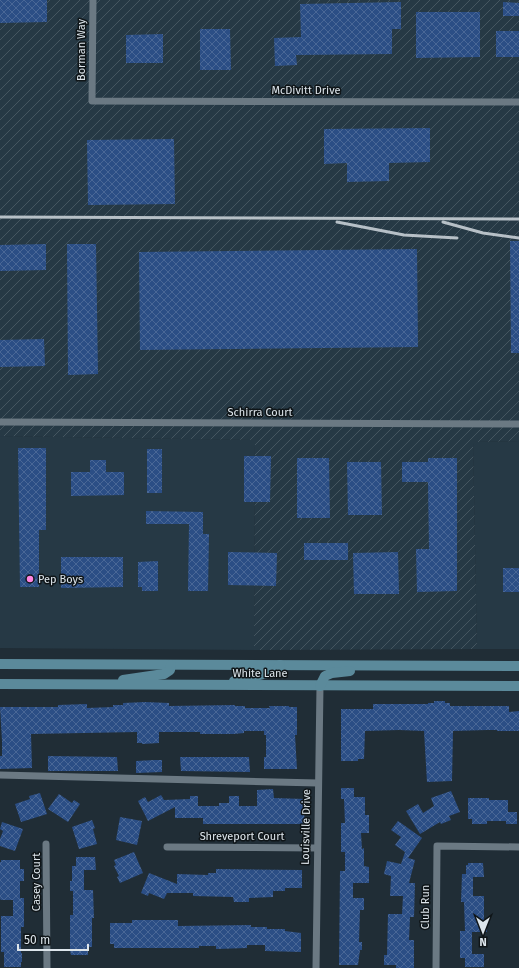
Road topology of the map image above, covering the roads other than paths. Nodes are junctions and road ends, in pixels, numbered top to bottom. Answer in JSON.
{"nodes":[{"id":1,"x":93,"y":0,"type":"edge"},
{"id":2,"x":92,"y":101,"type":"joint"},
{"id":3,"x":519,"y":102,"type":"edge"},
{"id":4,"x":0,"y":422,"type":"edge"},
{"id":5,"x":519,"y":424,"type":"edge"},
{"id":6,"x":0,"y":664,"type":"edge"},
{"id":7,"x":171,"y":665,"type":"junction"},
{"id":8,"x":280,"y":665,"type":"junction"},
{"id":9,"x":400,"y":666,"type":"junction"},
{"id":10,"x":519,"y":666,"type":"edge"},
{"id":11,"x":519,"y":680,"type":"edge"},
{"id":12,"x":0,"y":684,"type":"edge"},
{"id":13,"x":91,"y":685,"type":"junction"},
{"id":14,"x":216,"y":685,"type":"junction"},
{"id":15,"x":320,"y":686,"type":"junction"},
{"id":16,"x":486,"y":686,"type":"junction"},
{"id":17,"x":519,"y":686,"type":"edge"},
{"id":18,"x":0,"y":775,"type":"edge"},
{"id":19,"x":318,"y":783,"type":"junction"},
{"id":20,"x":46,"y":844,"type":"dead end"},
{"id":21,"x":167,"y":847,"type":"dead end"},
{"id":22,"x":519,"y":847,"type":"edge"},
{"id":23,"x":317,"y":848,"type":"junction"},
{"id":24,"x":47,"y":968,"type":"edge"},
{"id":25,"x":316,"y":968,"type":"edge"},
{"id":26,"x":436,"y":968,"type":"edge"}],
"edges":[{"from":1,"to":2,"type":"street","name":"Borman Way"},
{"from":2,"to":3,"type":"street","name":"McDivitt Drive"},
{"from":4,"to":5,"type":"street","name":"Schirra Court"},
{"from":6,"to":7,"type":"main road","name":"White Lane"},
{"from":7,"to":8,"type":"main road","name":"White Lane"},
{"from":7,"to":13,"type":"main road"},
{"from":8,"to":9,"type":"main road","name":"White Lane"},
{"from":8,"to":14,"type":"main road"},
{"from":9,"to":10,"type":"main road","name":"White Lane"},
{"from":9,"to":15,"type":"main road"},
{"from":11,"to":16,"type":"main road"},
{"from":12,"to":13,"type":"main road","name":"White Lane"},
{"from":13,"to":14,"type":"main road","name":"White Lane"},
{"from":14,"to":15,"type":"main road","name":"White Lane"},
{"from":15,"to":16,"type":"main road","name":"White Lane"},
{"from":15,"to":19,"type":"street","name":"Louisville Drive"},
{"from":16,"to":17,"type":"main road","name":"White Lane"},
{"from":18,"to":19,"type":"street"},
{"from":19,"to":23,"type":"street","name":"Louisville Drive"},
{"from":20,"to":24,"type":"street","name":"Casey Court"},
{"from":21,"to":23,"type":"street","name":"Shreveport Court"},
{"from":22,"to":26,"type":"street","name":"Club Run"},
{"from":23,"to":25,"type":"street","name":"Louisville Drive"}]}
